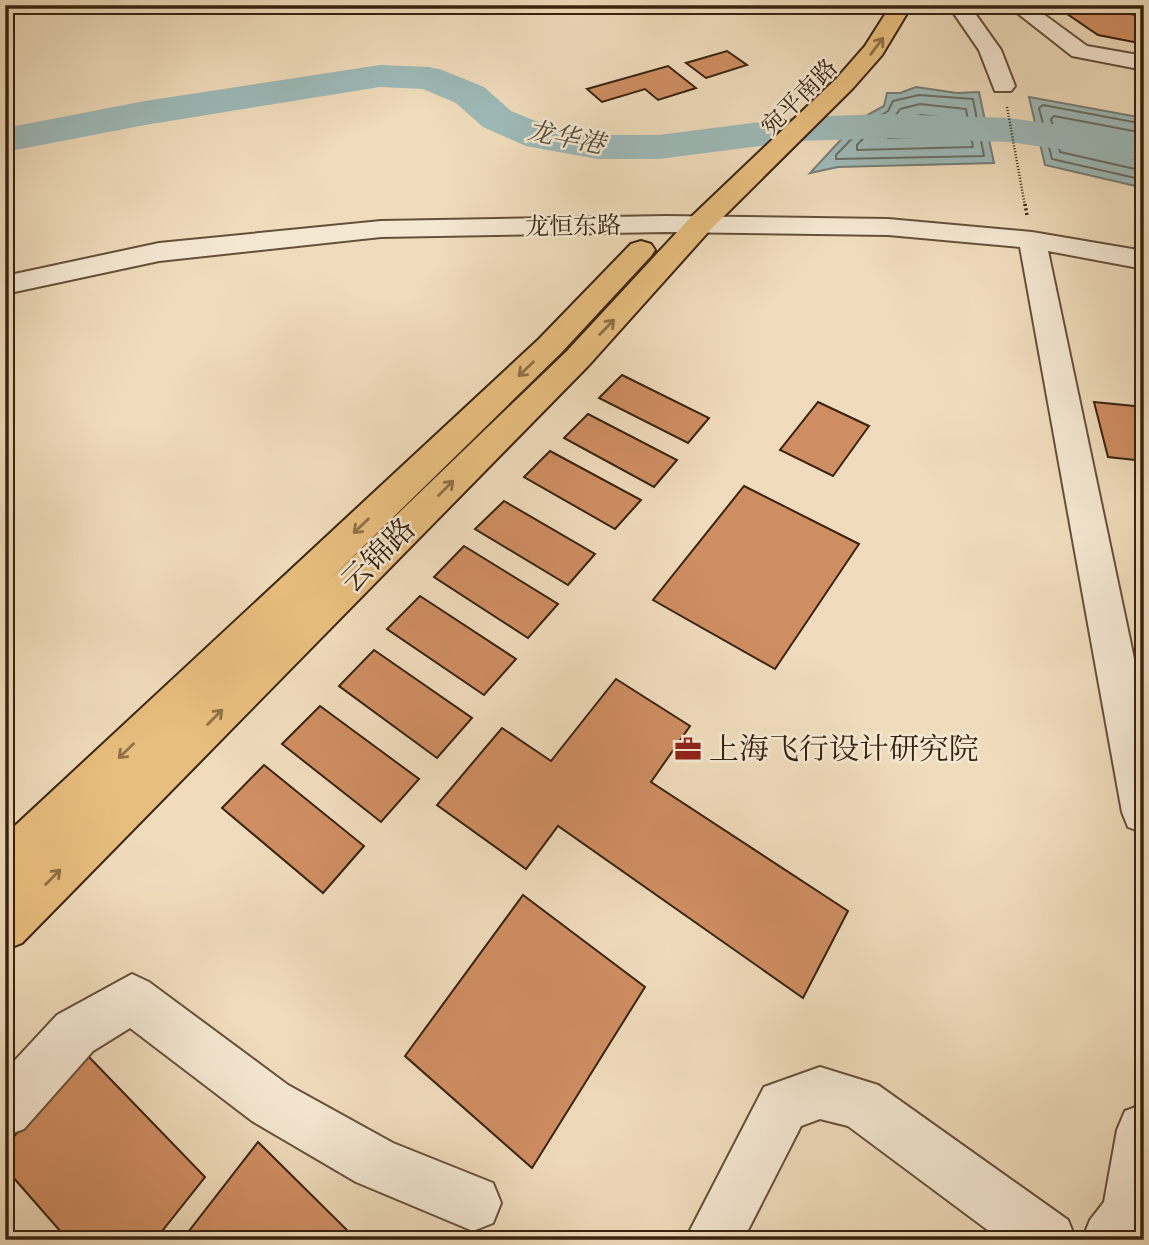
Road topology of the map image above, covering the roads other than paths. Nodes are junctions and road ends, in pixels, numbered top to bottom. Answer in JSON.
{"nodes":[{"id":1,"x":878,"y":5,"type":"edge"},
{"id":2,"x":902,"y":5,"type":"edge"},
{"id":3,"x":958,"y":5,"type":"edge"},
{"id":4,"x":1017,"y":5,"type":"edge"},
{"id":5,"x":1144,"y":63,"type":"edge"},
{"id":6,"x":1003,"y":86,"type":"road end"},
{"id":7,"x":728,"y":180,"type":"junction"},
{"id":8,"x":683,"y":224,"type":"junction"},
{"id":9,"x":1032,"y":240,"type":"junction"},
{"id":10,"x":1144,"y":260,"type":"edge"},
{"id":11,"x":5,"y":285,"type":"edge"},
{"id":12,"x":1144,"y":812,"type":"edge"},
{"id":13,"x":5,"y":866,"type":"edge"},
{"id":14,"x":5,"y":926,"type":"edge"},
{"id":15,"x":5,"y":1110,"type":"edge"},
{"id":16,"x":1144,"y":1130,"type":"edge"},
{"id":17,"x":474,"y":1203,"type":"dead end"},
{"id":18,"x":713,"y":1240,"type":"edge"},
{"id":19,"x":1048,"y":1240,"type":"edge"},
{"id":20,"x":1110,"y":1240,"type":"edge"}],
"edges":[{"from":1,"to":7,"type":"main road","name":"宛平南路"},
{"from":7,"to":2,"type":"main road","name":"宛平南路","one_way":true},
{"from":3,"to":6,"type":"street"},
{"from":4,"to":5,"type":"street"},
{"from":7,"to":8,"type":"main road","name":"云锦路"},
{"from":8,"to":9,"type":"street","name":"龙恒东路"},
{"from":8,"to":11,"type":"street","name":"龙恒东路"},
{"from":8,"to":13,"type":"main road","name":"云锦路","one_way":true},
{"from":14,"to":8,"type":"main road","name":"云锦路","one_way":true},
{"from":9,"to":10,"type":"street","name":"龙恒东路"},
{"from":9,"to":12,"type":"street"},
{"from":15,"to":17,"type":"street"},
{"from":16,"to":20,"type":"street"},
{"from":18,"to":19,"type":"street"}]}
